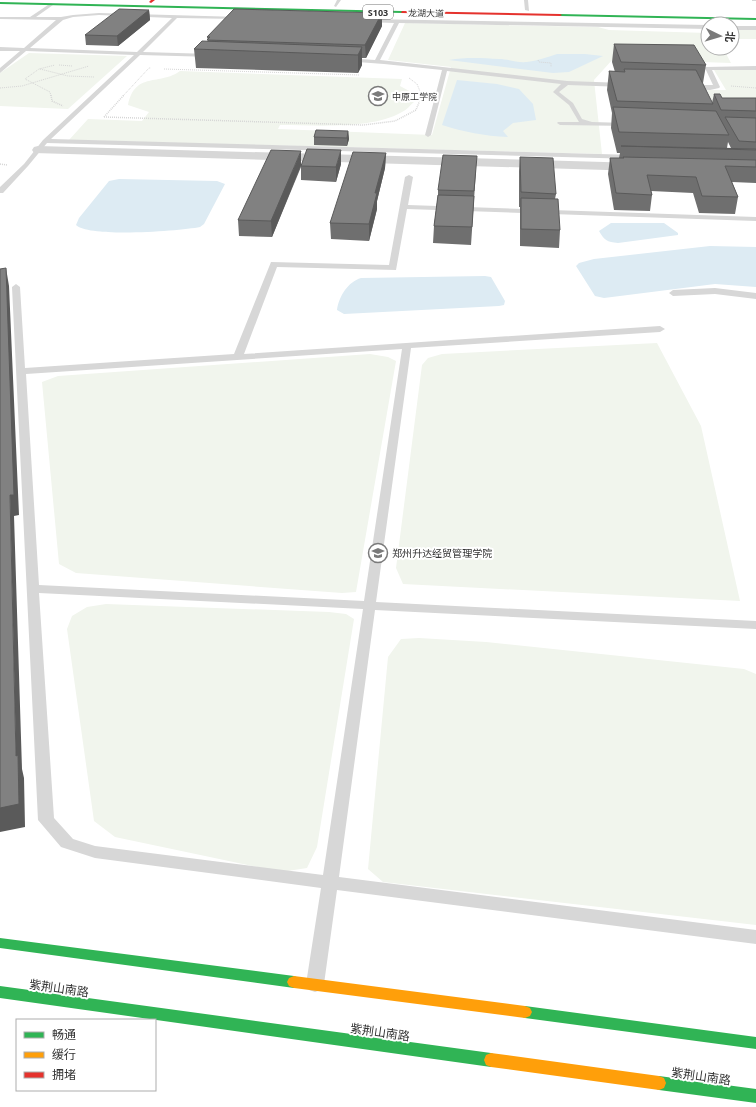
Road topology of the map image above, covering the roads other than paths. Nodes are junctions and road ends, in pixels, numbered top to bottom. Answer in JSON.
{"nodes":[{"id":1,"x":526,"y":0,"type":"edge"},
{"id":2,"x":152,"y":1,"type":"edge"},
{"id":3,"x":53,"y":2,"type":"edge"},
{"id":4,"x":0,"y":3,"type":"edge"},
{"id":5,"x":337,"y":3,"type":"edge"},
{"id":6,"x":527,"y":10,"type":"junction"},
{"id":7,"x":756,"y":14,"type":"edge"},
{"id":8,"x":175,"y":17,"type":"junction"},
{"id":9,"x":0,"y":18,"type":"edge"},
{"id":10,"x":30,"y":19,"type":"junction"},
{"id":11,"x":61,"y":19,"type":"junction"},
{"id":12,"x":246,"y":19,"type":"edge"},
{"id":13,"x":756,"y":19,"type":"edge"},
{"id":14,"x":357,"y":21,"type":"edge"},
{"id":15,"x":397,"y":22,"type":"junction"},
{"id":16,"x":700,"y":27,"type":"edge"},
{"id":17,"x":740,"y":28,"type":"edge"},
{"id":18,"x":756,"y":28,"type":"edge"},
{"id":19,"x":0,"y":49,"type":"edge"},
{"id":20,"x":26,"y":50,"type":"junction"},
{"id":21,"x":139,"y":53,"type":"junction"},
{"id":22,"x":220,"y":56,"type":"edge"},
{"id":23,"x":338,"y":60,"type":"edge"},
{"id":24,"x":377,"y":62,"type":"junction"},
{"id":25,"x":756,"y":68,"type":"edge"},
{"id":26,"x":445,"y":69,"type":"junction"},
{"id":27,"x":0,"y":71,"type":"edge"},
{"id":28,"x":567,"y":83,"type":"junction"},
{"id":29,"x":630,"y":85,"type":"edge"},
{"id":30,"x":678,"y":86,"type":"edge"},
{"id":31,"x":716,"y":86,"type":"junction"},
{"id":32,"x":700,"y":95,"type":"edge"},
{"id":33,"x":560,"y":123,"type":"dead end"},
{"id":34,"x":592,"y":124,"type":"junction"},
{"id":35,"x":630,"y":125,"type":"edge"},
{"id":36,"x":428,"y":135,"type":"dead end"},
{"id":37,"x":42,"y":146,"type":"junction"},
{"id":38,"x":645,"y":158,"type":"edge"},
{"id":39,"x":652,"y":168,"type":"edge"},
{"id":40,"x":409,"y":177,"type":"dead end"},
{"id":41,"x":0,"y":191,"type":"edge"},
{"id":42,"x":404,"y":207,"type":"junction"},
{"id":43,"x":756,"y":219,"type":"edge"},
{"id":44,"x":16,"y":287,"type":"dead end"},
{"id":45,"x":673,"y":293,"type":"dead end"},
{"id":46,"x":756,"y":296,"type":"edge"},
{"id":47,"x":660,"y":329,"type":"dead end"},
{"id":48,"x":407,"y":346,"type":"junction"},
{"id":49,"x":238,"y":357,"type":"junction"},
{"id":50,"x":21,"y":371,"type":"junction"},
{"id":51,"x":33,"y":589,"type":"junction"},
{"id":52,"x":369,"y":605,"type":"junction"},
{"id":53,"x":756,"y":625,"type":"edge"},
{"id":54,"x":330,"y":881,"type":"junction"},
{"id":55,"x":756,"y":937,"type":"edge"},
{"id":56,"x":0,"y":943,"type":"edge"},
{"id":57,"x":315,"y":984,"type":"junction"},
{"id":58,"x":0,"y":992,"type":"edge"},
{"id":59,"x":756,"y":1043,"type":"edge"},
{"id":60,"x":756,"y":1096,"type":"edge"}],
"edges":[{"from":1,"to":6,"type":"lane"},
{"from":2,"to":3,"type":"main road","name":"龙湖大道","number":"S103"},
{"from":2,"to":5,"type":"main road","name":"龙湖大道","number":"S103"},
{"from":3,"to":4,"type":"main road","name":"龙湖大道","number":"S103"},
{"from":3,"to":10,"type":"lane"},
{"from":3,"to":13,"type":"main road","name":"龙湖大道","number":"S103"},
{"from":5,"to":6,"type":"main road","name":"龙湖大道","number":"S103"},
{"from":6,"to":7,"type":"main road","name":"龙湖大道","number":"S103"},
{"from":8,"to":11,"type":"lane"},
{"from":8,"to":12,"type":"lane"},
{"from":8,"to":21,"type":"lane"},
{"from":9,"to":10,"type":"lane"},
{"from":10,"to":11,"type":"lane"},
{"from":11,"to":20,"type":"lane"},
{"from":14,"to":15,"type":"lane"},
{"from":15,"to":16,"type":"lane"},
{"from":15,"to":24,"type":"lane"},
{"from":17,"to":18,"type":"lane"},
{"from":19,"to":20,"type":"lane"},
{"from":20,"to":21,"type":"lane"},
{"from":20,"to":27,"type":"lane"},
{"from":21,"to":22,"type":"lane"},
{"from":21,"to":37,"type":"lane"},
{"from":23,"to":24,"type":"lane"},
{"from":24,"to":26,"type":"lane"},
{"from":25,"to":31,"type":"lane"},
{"from":26,"to":28,"type":"lane"},
{"from":26,"to":36,"type":"lane"},
{"from":28,"to":29,"type":"lane"},
{"from":28,"to":34,"type":"lane"},
{"from":30,"to":31,"type":"lane"},
{"from":31,"to":32,"type":"lane"},
{"from":33,"to":34,"type":"lane"},
{"from":34,"to":35,"type":"lane"},
{"from":37,"to":38,"type":"lane"},
{"from":37,"to":39,"type":"street"},
{"from":37,"to":41,"type":"lane"},
{"from":40,"to":42,"type":"lane"},
{"from":42,"to":43,"type":"lane"},
{"from":42,"to":49,"type":"lane"},
{"from":44,"to":50,"type":"lane"},
{"from":45,"to":46,"type":"lane"},
{"from":47,"to":48,"type":"lane"},
{"from":48,"to":49,"type":"lane"},
{"from":48,"to":52,"type":"lane"},
{"from":49,"to":50,"type":"lane"},
{"from":50,"to":51,"type":"lane"},
{"from":51,"to":52,"type":"lane"},
{"from":51,"to":54,"type":"lane"},
{"from":52,"to":53,"type":"lane"},
{"from":52,"to":54,"type":"lane"},
{"from":54,"to":55,"type":"lane"},
{"from":54,"to":57,"type":"lane"},
{"from":56,"to":57,"type":"main road"},
{"from":57,"to":59,"type":"main road"},
{"from":58,"to":60,"type":"main road","name":"紫荆山南路"}]}
